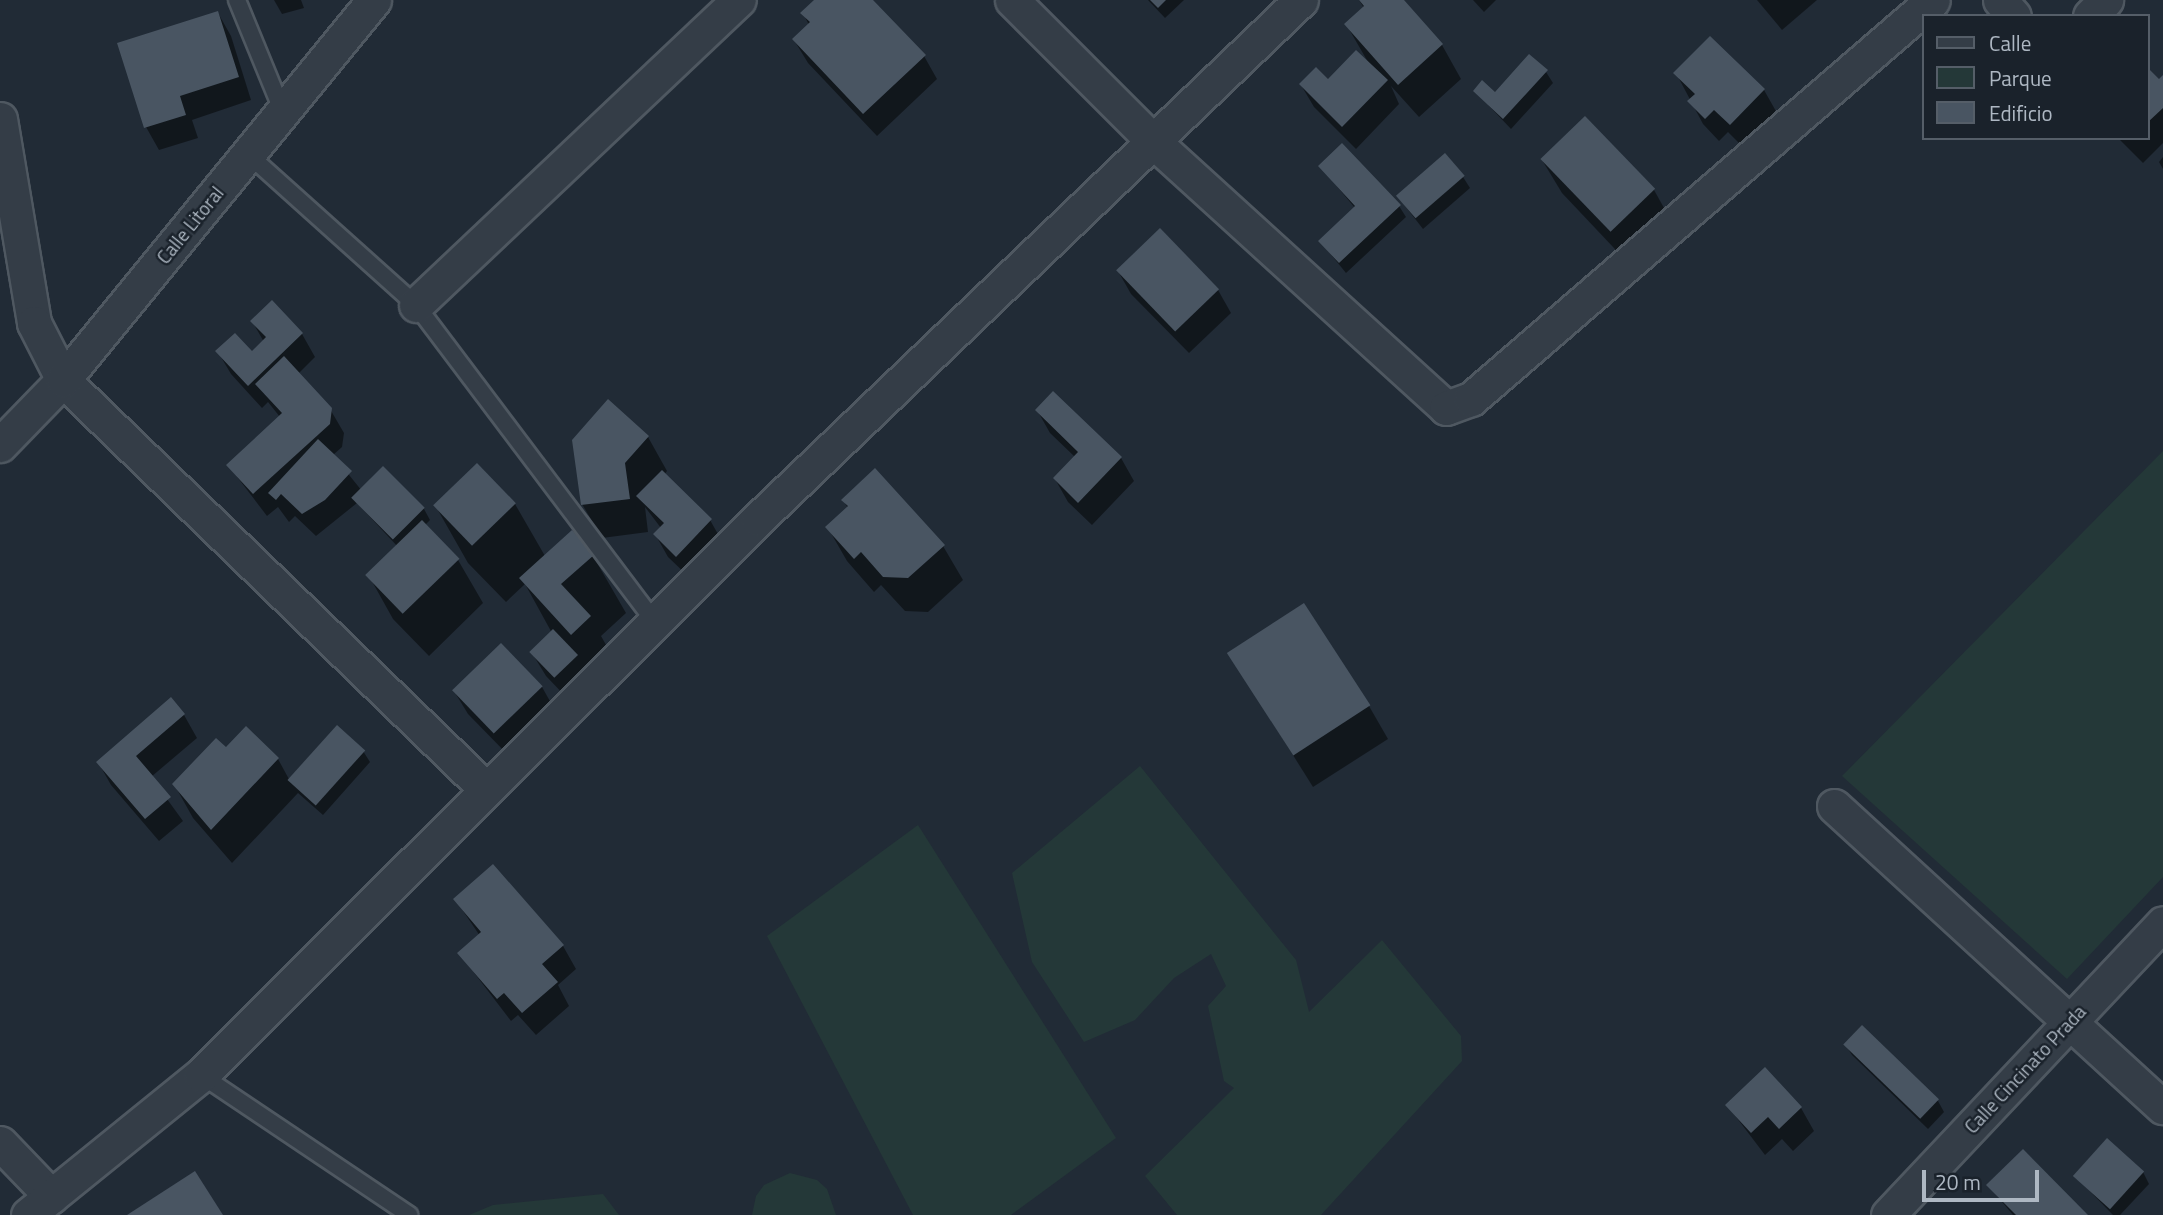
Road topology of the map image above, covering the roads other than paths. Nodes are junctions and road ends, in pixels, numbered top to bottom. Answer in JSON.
{"nodes":[{"id":1,"x":237,"y":0,"type":"edge"},
{"id":2,"x":374,"y":0,"type":"edge"},
{"id":3,"x":739,"y":0,"type":"edge"},
{"id":4,"x":1012,"y":0,"type":"edge"},
{"id":5,"x":1301,"y":0,"type":"edge"},
{"id":6,"x":2000,"y":0,"type":"edge"},
{"id":7,"x":2106,"y":0,"type":"edge"},
{"id":8,"x":1922,"y":3,"type":"edge"},
{"id":9,"x":2012,"y":14,"type":"edge"},
{"id":10,"x":2092,"y":14,"type":"edge"},
{"id":11,"x":283,"y":112,"type":"junction"},
{"id":12,"x":0,"y":119,"type":"edge"},
{"id":13,"x":1154,"y":142,"type":"junction"},
{"id":14,"x":249,"y":155,"type":"junction"},
{"id":15,"x":416,"y":305,"type":"junction"},
{"id":16,"x":64,"y":380,"type":"junction"},
{"id":17,"x":0,"y":445,"type":"edge"},
{"id":18,"x":655,"y":622,"type":"junction"},
{"id":19,"x":486,"y":789,"type":"junction"},
{"id":20,"x":1834,"y":806,"type":"dead end"},
{"id":21,"x":2163,"y":923,"type":"edge"},
{"id":22,"x":2070,"y":1021,"type":"junction"},
{"id":23,"x":201,"y":1075,"type":"junction"},
{"id":24,"x":2163,"y":1107,"type":"edge"},
{"id":25,"x":0,"y":1143,"type":"edge"},
{"id":26,"x":40,"y":1205,"type":"edge"},
{"id":27,"x":409,"y":1215,"type":"edge"},
{"id":28,"x":1888,"y":1215,"type":"edge"}],
"edges":[{"from":1,"to":11,"type":"lane"},
{"from":2,"to":11,"type":"street","name":"Calle Litoral"},
{"from":3,"to":15,"type":"street"},
{"from":4,"to":13,"type":"street"},
{"from":5,"to":13,"type":"street"},
{"from":6,"to":9,"type":"street"},
{"from":7,"to":10,"type":"street"},
{"from":8,"to":13,"type":"street"},
{"from":11,"to":14,"type":"street","name":"Calle Litoral"},
{"from":12,"to":16,"type":"street"},
{"from":13,"to":18,"type":"street"},
{"from":14,"to":15,"type":"lane"},
{"from":14,"to":16,"type":"street","name":"Calle Litoral"},
{"from":15,"to":18,"type":"lane"},
{"from":16,"to":17,"type":"street","name":"Calle Litoral"},
{"from":16,"to":19,"type":"street"},
{"from":18,"to":19,"type":"street"},
{"from":19,"to":23,"type":"street"},
{"from":20,"to":22,"type":"street"},
{"from":21,"to":22,"type":"street","name":"Calle Cincinato Prada"},
{"from":22,"to":24,"type":"street"},
{"from":22,"to":28,"type":"street","name":"Calle Cincinato Prada"},
{"from":23,"to":26,"type":"street"},
{"from":23,"to":27,"type":"lane"},
{"from":25,"to":26,"type":"street"}]}
